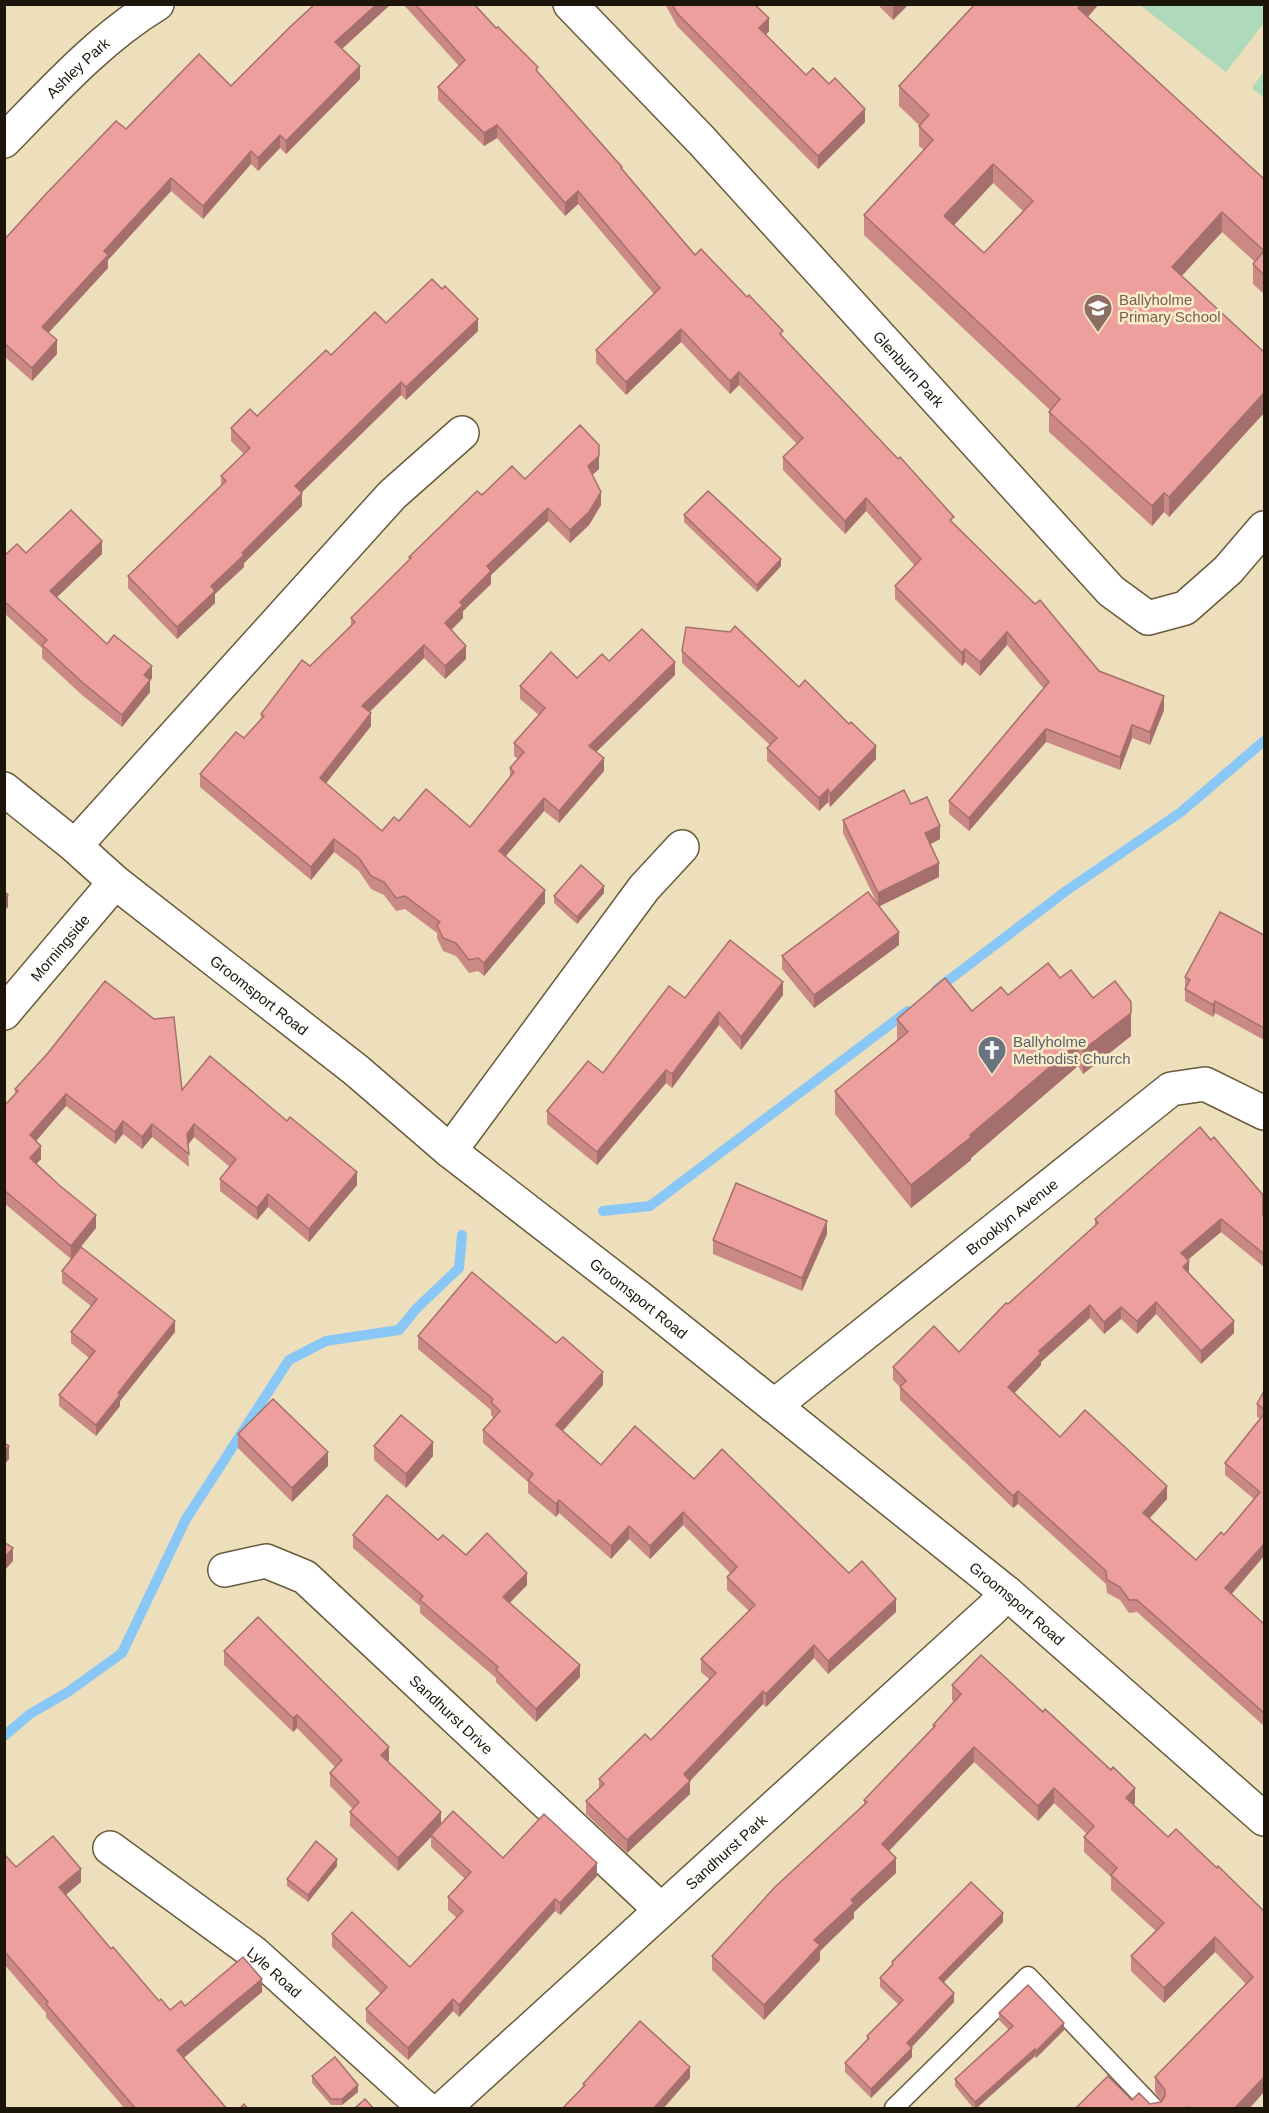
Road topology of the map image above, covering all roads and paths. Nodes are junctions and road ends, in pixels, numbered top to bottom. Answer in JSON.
{"nodes":[{"id":1,"x":157,"y":4,"type":"edge"},
{"id":2,"x":570,"y":4,"type":"edge"},
{"id":3,"x":4,"y":141,"type":"edge"},
{"id":4,"x":462,"y":433,"type":"dead end"},
{"id":5,"x":1264,"y":528,"type":"edge"},
{"id":6,"x":4,"y":789,"type":"edge"},
{"id":7,"x":75,"y":846,"type":"junction"},
{"id":8,"x":682,"y":847,"type":"dead end"},
{"id":9,"x":115,"y":882,"type":"junction"},
{"id":10,"x":4,"y":1013,"type":"edge"},
{"id":11,"x":1264,"y":1113,"type":"edge"},
{"id":12,"x":450,"y":1151,"type":"junction"},
{"id":13,"x":774,"y":1406,"type":"junction"},
{"id":14,"x":225,"y":1570,"type":"dead end"},
{"id":15,"x":1008,"y":1593,"type":"junction"},
{"id":16,"x":1264,"y":1819,"type":"edge"},
{"id":17,"x":110,"y":1848,"type":"dead end"},
{"id":18,"x":661,"y":1910,"type":"junction"},
{"id":19,"x":425,"y":2109,"type":"edge"},
{"id":20,"x":444,"y":2109,"type":"edge"},
{"id":21,"x":894,"y":2109,"type":"edge"},
{"id":22,"x":1154,"y":2109,"type":"edge"}],
"edges":[{"from":1,"to":3,"type":"street","name":"Ashley Park"},
{"from":2,"to":5,"type":"street","name":"Glenburn Park"},
{"from":4,"to":7,"type":"street"},
{"from":6,"to":7,"type":"street","name":"Groomsport Road"},
{"from":7,"to":9,"type":"street","name":"Groomsport Road"},
{"from":8,"to":12,"type":"street"},
{"from":9,"to":10,"type":"street","name":"Morningside"},
{"from":9,"to":12,"type":"street","name":"Groomsport Road"},
{"from":11,"to":13,"type":"street","name":"Brooklyn Avenue"},
{"from":12,"to":13,"type":"street","name":"Groomsport Road"},
{"from":13,"to":15,"type":"street","name":"Groomsport Road"},
{"from":14,"to":18,"type":"street","name":"Sandhurst Drive"},
{"from":15,"to":16,"type":"street","name":"Groomsport Road"},
{"from":15,"to":18,"type":"street","name":"Sandhurst Park"},
{"from":17,"to":19,"type":"street","name":"Lyle Road"},
{"from":18,"to":20,"type":"street","name":"Sandhurst Park"},
{"from":21,"to":22,"type":"lane"}]}
